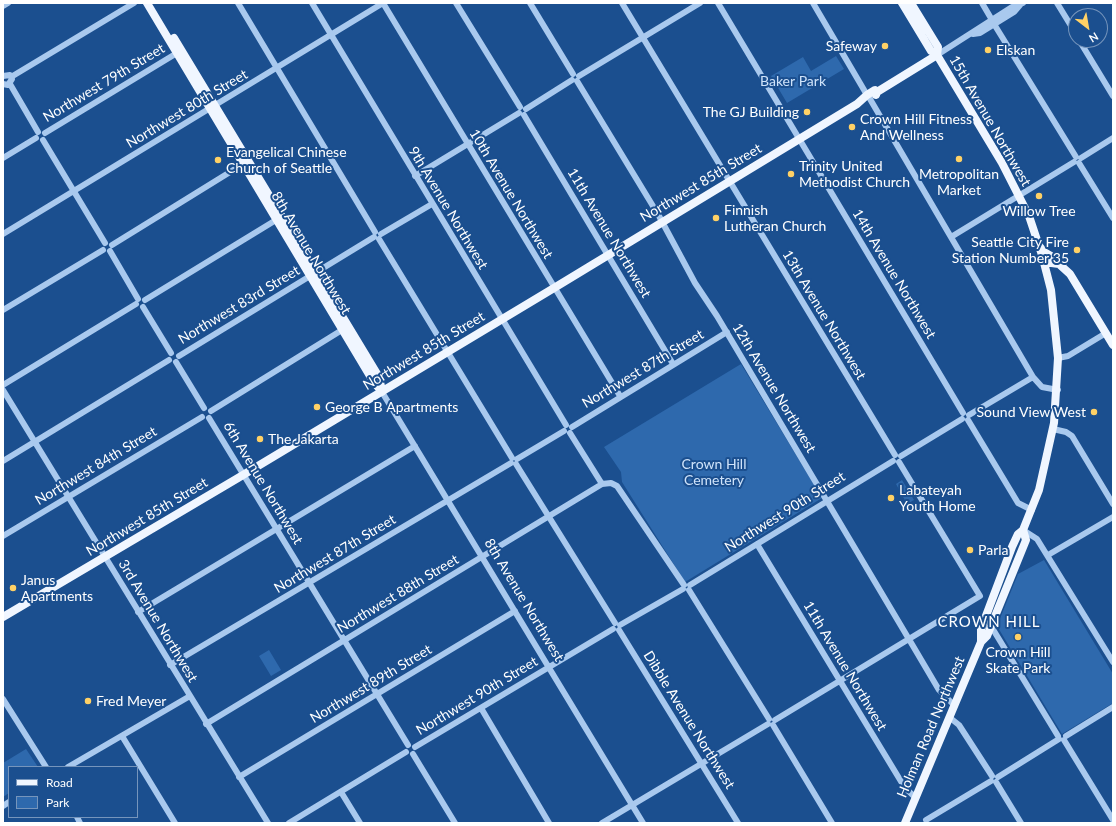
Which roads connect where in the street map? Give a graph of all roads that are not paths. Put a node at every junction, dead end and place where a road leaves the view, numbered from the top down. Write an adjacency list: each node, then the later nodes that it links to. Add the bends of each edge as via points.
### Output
1 (8, 3): 19 (street)
2 (134, 3): 29 (street)
3 (147, 3): 25 (main road, 8th Avenue Northwest)
4 (153, 3): 35 (main road, 8th Avenue Northwest)
5 (238, 3): 27 (street, Dibble Avenue Northwest)
6 (312, 3): 22 (street, 9th Avenue Northwest)
7 (383, 3): 22 (street, Northwest 80th Street); 43 (street, 10th Avenue Northwest)
8 (456, 3): 36 (street, 11th Avenue Northwest)
9 (530, 3): 30 (street, 12th Avenue Northwest)
10 (622, 3): 23 (street, 13th Avenue Northwest)
11 (700, 3): 23 (street)
12 (718, 3): 41 (street, 14th Avenue Northwest)
13 (812, 3): 34 (street)
14 (902, 3): 26 (main road, 15th Avenue Northwest, via 931,51)
15 (911, 3): 26 (main road, 15th Avenue Northwest, via 938,47)
16 (982, 3): 21 (street)
17 (1057, 3): 20 (street)
18 (1022, 4): 21 (street, Northwest 85th Street, via 1012,7)
19 (3, 6)
20 (1068, 21)
21 (993, 22): 26 (street, Northwest 85th Street, via 977,29 973,34); 45 (street)
22 (331, 35): 27 (street, Northwest 80th Street); 47 (street, 9th Avenue Northwest)
23 (643, 37): 30 (street); 48 (street, 13th Avenue Northwest)
24 (1084, 48): 33 (street)
25 (177, 53): 35 (main road, 8th Avenue Northwest); 38 (street, Northwest 79th Street)
26 (937, 55): 34 (main road, Northwest 85th Street, via 877,92 875,90); 50 (main road, 15th Avenue Northwest)
27 (277, 68): 35 (street, Northwest 80th Street); 56 (street, Dibble Avenue Northwest)
28 (3, 75): 29 (street)
29 (12, 77): 32 (street)
30 (575, 78): 36 (street); 54 (street, 12th Avenue Northwest)
31 (3, 84): 32 (street)
32 (10, 84): 37 (street)
33 (1113, 96)
34 (868, 97): 41 (main road, Northwest 85th Street, via 864,103 858,104); 57 (street)
35 (213, 108): 46 (main road, 8th Avenue Northwest); 49 (street, Northwest 80th Street); 62 (main road, 8th Avenue Northwest)
36 (522, 111): 43 (street); 60 (street, 11th Avenue Northwest)
37 (38, 132): 38 (street); 39 (street)
38 (45, 133): 42 (street)
39 (36, 138): 42 (street); 44 (street, Northwest 79th Street)
40 (1113, 138): 45 (street)
41 (799, 139): 48 (main road, Northwest 85th Street); 87 (street, 14th Avenue Northwest)
42 (43, 140): 49 (street)
43 (467, 144): 47 (street); 64 (street, 10th Avenue Northwest)
44 (3, 158)
45 (1077, 160): 50 (street); 52 (street)
46 (242, 164): 53 (main road, 8th Avenue Northwest); 59 (street)
47 (415, 176): 51 (street, 9th Avenue Northwest)
48 (730, 181): 54 (main road, Northwest 85th Street); 93 (street, 13th Avenue Northwest)
49 (74, 191): 55 (street, Northwest 80th Street); 59 (street, via 105,243 102,246)
50 (1019, 196): 57 (street); 58 (main road, 15th Avenue Northwest)
51 (432, 204): 56 (street, Northwest 83rd Street); 67 (street, 9th Avenue Northwest)
52 (1113, 218)
53 (276, 220): 62 (main road, 8th Avenue Northwest); 65 (street)
54 (662, 222): 60 (main road, Northwest 85th Street); 69 (street, 12th Avenue Northwest, via 695,283)
55 (3, 234)
56 (377, 235): 62 (street, Northwest 83rd Street); 72 (street, Dibble Avenue Northwest)
57 (951, 236): 78 (street)
58 (1039, 245): 61 (main road, Holman Road Northwest); 63 (main road, via 1044,252 1062,262)
59 (109, 249): 65 (street); 66 (street)
60 (607, 255): 64 (main road, Northwest 85th Street); 77 (street, 11th Avenue Northwest)
61 (1044, 262): 63 (main road, via 1059,264); 74 (main road, Holman Road Northwest, via 1052,300)
62 (313, 274): 68 (main road, 8th Avenue Northwest); 75 (street, Northwest 83rd Street); 82 (main road, 8th Avenue Northwest, via 379,377)
63 (1070, 274): 70 (main road)
64 (554, 288): 67 (main road, Northwest 85th Street); 83 (street, 10th Avenue Northwest)
65 (140, 301): 73 (street, via 140,307 143,307); 79 (street)
66 (3, 310)
67 (501, 319): 72 (main road, Northwest 85th Street); 89 (street, 9th Avenue Northwest)
68 (342, 330): 82 (main road, 8th Avenue Northwest); 85 (street)
69 (727, 332): 77 (street, Northwest 87th Street); 99 (street, 12th Avenue Northwest)
70 (1106, 333): 71 (main road); 74 (street, via 1068,356)
71 (1113, 345)
72 (447, 352): 82 (main road, Northwest 85th Street); 95 (street, Dibble Avenue Northwest)
73 (171, 353): 75 (street, via 175,353); 76 (street)
74 (1058, 358): 81 (main road, Holman Road Northwest)
75 (178, 359): 76 (street, via 173,362); 84 (street)
76 (169, 360): 91 (street, Northwest 83rd Street)
77 (673, 364): 83 (street, Northwest 87th Street)
78 (1033, 377): 81 (street, via 1042,387); 87 (street, Northwest 90th Street)
79 (3, 385)
80 (3, 390): 91 (street, 3rd Avenue Northwest)
81 (1058, 390): 90 (main road, Holman Road Northwest)
82 (382, 392): 92 (street, 8th Avenue Northwest); 96 (main road, Northwest 85th Street)
83 (620, 396): 89 (street, Northwest 87th Street)
84 (204, 408): 85 (street); 86 (street)
85 (211, 411): 88 (street)
86 (202, 416): 88 (street); 98 (street, Northwest 84th Street)
87 (966, 417): 93 (street, Northwest 90th Street); 102 (street, 14th Avenue Northwest, via 1018,504)
88 (209, 418): 96 (street, 6th Avenue Northwest)
89 (568, 429): 95 (street, Northwest 87th Street); 97 (street, 9th Avenue Northwest)
90 (1053, 429): 101 (street, via 1072,436); 102 (main road, Holman Road Northwest, via 1044,474)
91 (34, 442): 94 (street, Northwest 83rd Street); 98 (street, 3rd Avenue Northwest)
92 (415, 446): 100 (street, 8th Avenue Northwest); 105 (street)
93 (897, 458): 99 (street, Northwest 90th Street); 114 (street, 13th Avenue Northwest)
94 (3, 461)
95 (514, 461): 100 (street, Northwest 87th Street); 103 (street, Dibble Avenue Northwest)
96 (244, 475): 105 (street, 6th Avenue Northwest); 110 (main road, Northwest 85th Street)
97 (602, 484): 103 (street, Northwest 88th Street); 113 (street, via 611,483 617,486)
98 (68, 497): 107 (street, Northwest 84th Street); 110 (street, 3rd Avenue Northwest)
99 (828, 500): 108 (street, Northwest 90th Street); 122 (street, 12th Avenue Northwest)
100 (448, 501): 111 (street, 8th Avenue Northwest); 112 (street, Northwest 87th Street)
101 (1113, 504)
102 (1032, 510): 106 (main road, Holman Road Northwest)
103 (549, 517): 111 (street, Northwest 88th Street); 119 (street, Dibble Avenue Northwest)
104 (1113, 517): 109 (street)
105 (277, 530): 112 (street, 6th Avenue Northwest); 117 (street)
106 (1023, 530): 109 (street, via 1036,536); 115 (main road, Holman Road Northwest, via 1018,534); 120 (main road, Holman Road Northwest, via 1026,540)
107 (3, 536)
108 (757, 544): 113 (street, Northwest 90th Street); 127 (street, 11th Avenue Northwest)
109 (1048, 555): 124 (street)
110 (105, 557): 117 (street, 3rd Avenue Northwest); 118 (main road, Northwest 85th Street)
111 (482, 557): 116 (street, 8th Avenue Northwest); 121 (street, Northwest 88th Street)
112 (310, 583): 121 (street, 6th Avenue Northwest); 125 (street, Northwest 87th Street)
113 (687, 587): 119 (street, Northwest 90th Street); 135 (street)
114 (980, 596): 115 (street); 122 (street)
115 (992, 602): 123 (main road, Holman Road Northwest, via 980,632)
116 (515, 611): 126 (street, 8th Avenue Northwest); 128 (street, Northwest 89th Street)
117 (138, 612): 125 (street, 3rd Avenue Northwest)
118 (3, 617)
119 (617, 627): 126 (street, Northwest 90th Street); 142 (street, Dibble Avenue Northwest)
120 (990, 629): 123 (main road, Holman Road Northwest, via 988,636); 138 (street, via 994,631)
121 (344, 640): 128 (street, 6th Avenue Northwest); 136 (street, Northwest 88th Street)
122 (910, 640): 127 (street); 131 (street, 12th Avenue Northwest, via 940,690)
123 (980, 642): 131 (main road, Holman Road Northwest)
124 (1113, 662)
125 (170, 665): 129 (street, 3rd Avenue Northwest)
126 (549, 668): 133 (street, Northwest 90th Street); 149 (street, 8th Avenue Northwest)
127 (841, 681): 135 (street); 148 (street, 11th Avenue Northwest, via 906,788)
128 (377, 694): 140 (street, 6th Avenue Northwest); 145 (street, Northwest 89th Street)
129 (190, 696): 136 (street, 3rd Avenue Northwest); 137 (street)
130 (3, 699): 143 (street)
131 (954, 705): 134 (main road, Holman Road Northwest)
132 (1113, 707): 138 (street)
133 (481, 708): 139 (street, Northwest 90th Street); 157 (street)
134 (949, 717): 146 (street, via 959,725); 148 (main road, Holman Road Northwest)
135 (771, 722): 142 (street); 161 (street)
136 (206, 724): 145 (street, 3rd Avenue Northwest)
137 (122, 736): 144 (street); 152 (street)
138 (1062, 738): 146 (street); 151 (street)
139 (415, 747): 140 (street, via 412,745); 141 (street, via 416,751)
140 (407, 748): 141 (street, via 409,754); 147 (street, Northwest 90th Street)
141 (413, 754): 156 (street)
142 (702, 764): 149 (street); 160 (street, Dibble Avenue Northwest)
143 (45, 766)
144 (70, 766)
145 (239, 777): 153 (street, 3rd Avenue Northwest)
146 (994, 779): 150 (street); 163 (street)
147 (341, 792): 154 (street, Northwest 90th Street); 155 (street)
148 (916, 798): 162 (main road, Holman Road Northwest)
149 (633, 805): 158 (street); 159 (street, 8th Avenue Northwest)
150 (926, 820)
151 (1113, 820)
152 (175, 823)
153 (268, 823)
154 (289, 823)
155 (360, 823)
156 (456, 823)
157 (549, 823)
158 (602, 823)
159 (643, 823)
160 (738, 823)
161 (832, 823)
162 (905, 823)
163 (1021, 823)

